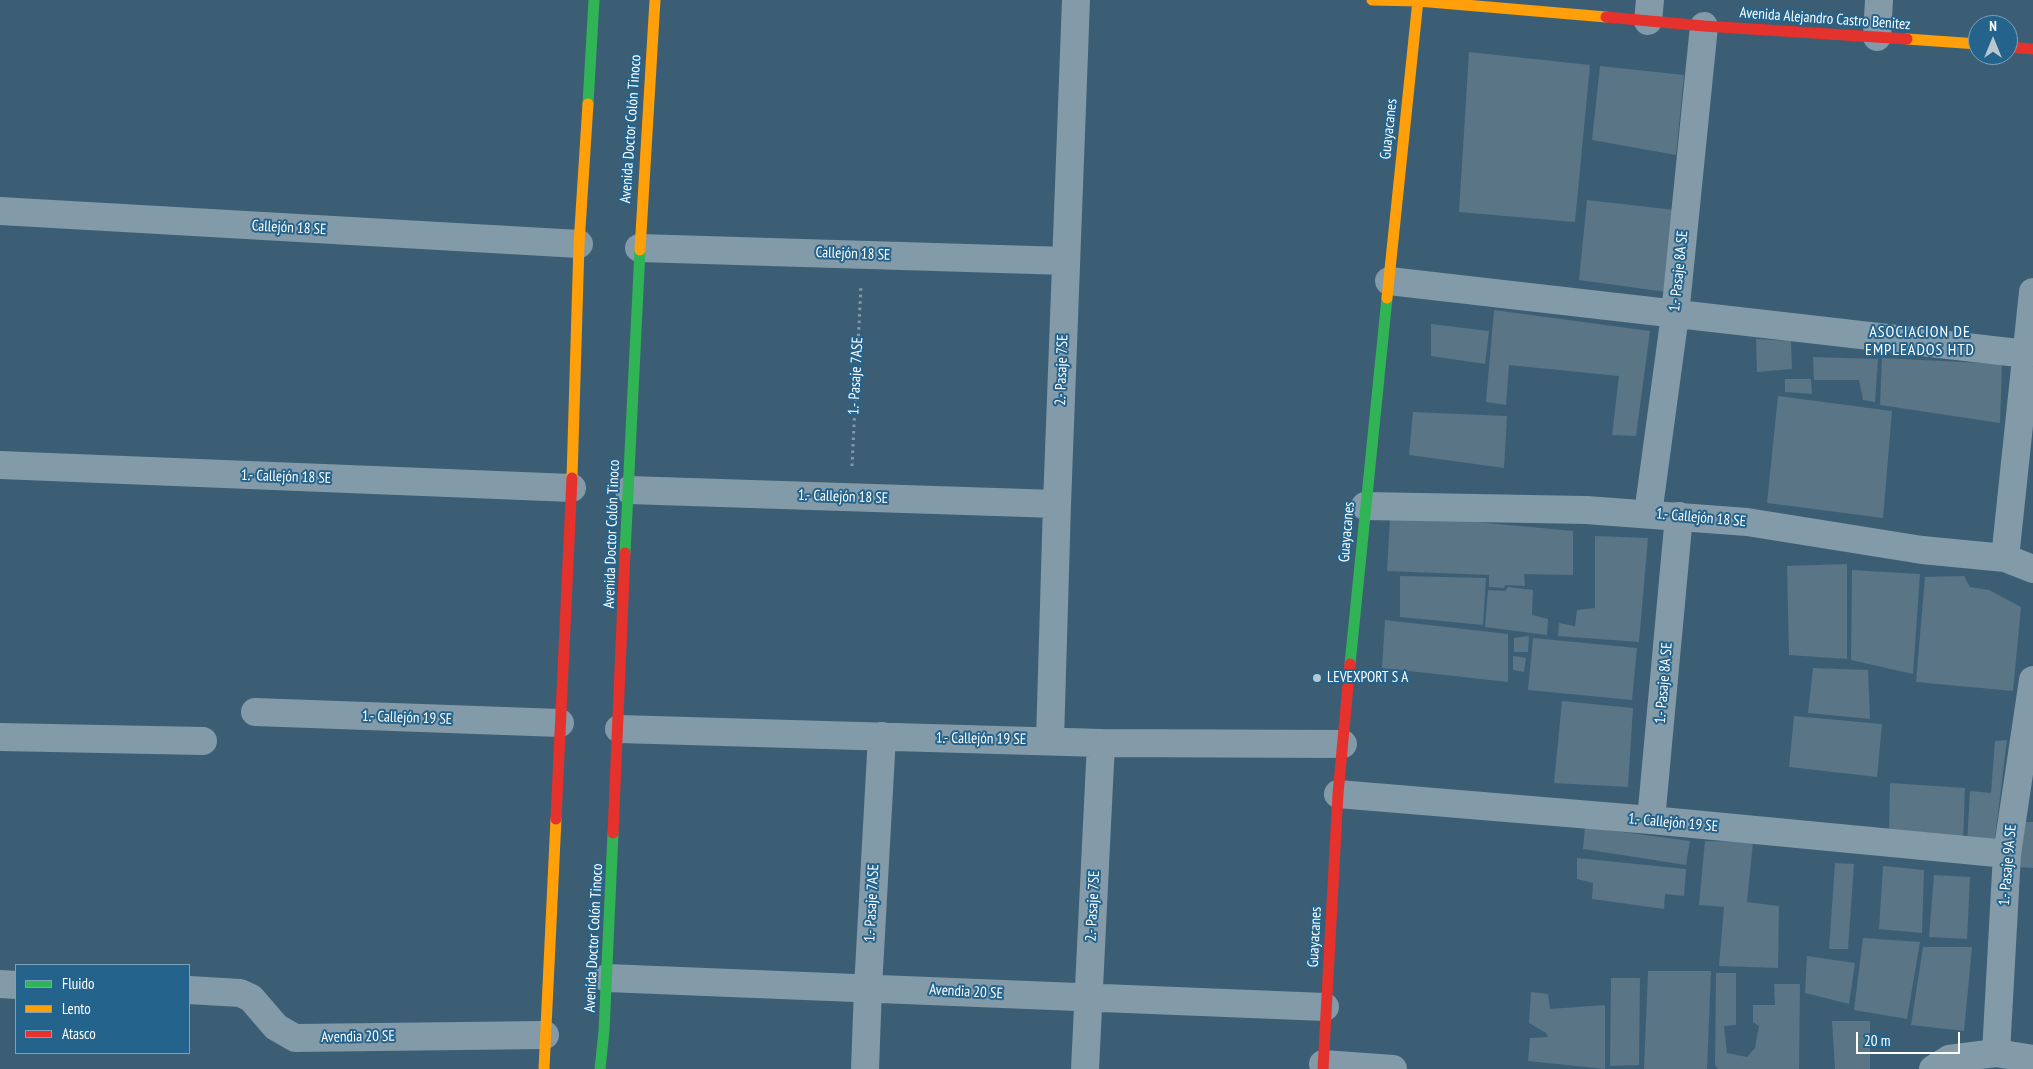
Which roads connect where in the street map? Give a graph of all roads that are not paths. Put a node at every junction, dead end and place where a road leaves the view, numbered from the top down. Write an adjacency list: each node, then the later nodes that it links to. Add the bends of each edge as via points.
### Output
1 (594, 0): 14 (main road)
2 (655, 0): 15 (main road, Avenida Doctor Colón Tinoco)
3 (1076, 0): 16 (street, 2.- Pasaje 7SE)
4 (1372, 0): 6 (main road, Avenida Alejandro Castro Benitez)
5 (1879, 0): 9 (street)
6 (1418, 1): 7 (main road, Avenida Alejandro Castro Benitez); 17 (main road, Guayacanes)
7 (1649, 11): 8 (main road, Avenida Alejandro Castro Benitez)
8 (1704, 26): 9 (main road, Avenida Alejandro Castro Benitez); 19 (street, 1.- Pasaje 8A SE)
9 (1877, 37): 10 (main road, Avenida Alejandro Castro Benitez)
10 (1968, 43)
11 (2018, 48): 12 (main road)
12 (2033, 49)
13 (0, 212): 14 (street, Callejón 18 SE)
14 (578, 244): 23 (main road)
15 (639, 248): 16 (street, Callejón 18 SE); 24 (main road, Avenida Doctor Colón Tinoco)
16 (1066, 261): 25 (street, 2.- Pasaje 7SE)
17 (1389, 281): 19 (street); 26 (main road, Guayacanes)
18 (2033, 292): 20 (street)
19 (1675, 315): 20 (street); 27 (street, 1.- Pasaje 8A SE)
20 (2027, 354): 21 (street)
21 (2028, 398): 29 (street)
22 (0, 465): 23 (street, 1.- Callejón 18 SE)
23 (572, 488): 33 (main road)
24 (628, 490): 25 (street, 1.- Callejón 18 SE); 34 (main road, Avenida Doctor Colón Tinoco)
25 (1057, 504): 37 (street, 2.- Pasaje 7SE)
26 (1364, 506): 27 (street, 1.- Callejón 18 SE); 40 (main road, Guayacanes)
27 (1648, 514): 28 (street, 1.- Callejón 18 SE)
28 (1679, 516): 29 (street, 1.- Callejón 18 SE, via 1747,522 1922,550); 42 (street, 1.- Pasaje 8A SE)
29 (2005, 558): 30 (street, 1.- Callejón 18 SE)
30 (2033, 569)
31 (2033, 680): 43 (street, 1.- Pasaje 9A SE)
32 (254, 712): 33 (street, 1.- Callejón 19 SE)
33 (560, 723): 51 (main road)
34 (619, 729): 35 (street, 1.- Callejón 19 SE); 44 (main road, Avenida Doctor Colón Tinoco)
35 (882, 736): 37 (street, 1.- Callejón 19 SE); 47 (street, 1.- Pasaje 7ASE)
36 (0, 737): 38 (street)
37 (1050, 740): 39 (street, 1.- Callejón 19 SE)
38 (203, 741)
39 (1101, 743): 40 (street, 1.- Callejón 19 SE); 49 (street, 2.- Pasaje 7SE)
40 (1343, 744): 41 (main road, Guayacanes)
41 (1338, 794): 42 (street, 1.- Callejón 19 SE); 50 (main road, Guayacanes)
42 (1651, 820): 43 (street, 1.- Callejón 19 SE)
43 (2008, 854): 52 (street, 1.- Pasaje 9A SE)
44 (607, 978): 47 (street, Avendia 20 SE); 57 (main road, Avenida Doctor Colón Tinoco)
45 (0, 984): 46 (street)
46 (15, 984)
47 (868, 988): 49 (street, Avendia 20 SE); 58 (street, 1.- Pasaje 7ASE)
48 (190, 990): 51 (street, Avendia 20 SE, via 240,992 251,998 276,1027 295,1038)
49 (1088, 998): 50 (street, Avendia 20 SE); 59 (street, 2.- Pasaje 7SE)
50 (1326, 1007): 55 (main road, Guayacanes)
51 (545, 1035): 56 (main road)
52 (1996, 1053): 53 (street); 54 (street)
53 (2033, 1059)
54 (1941, 1064)
55 (1323, 1066): 60 (street)
56 (544, 1069)
57 (600, 1069)
58 (865, 1069)
59 (1084, 1069)
60 (1393, 1069)

